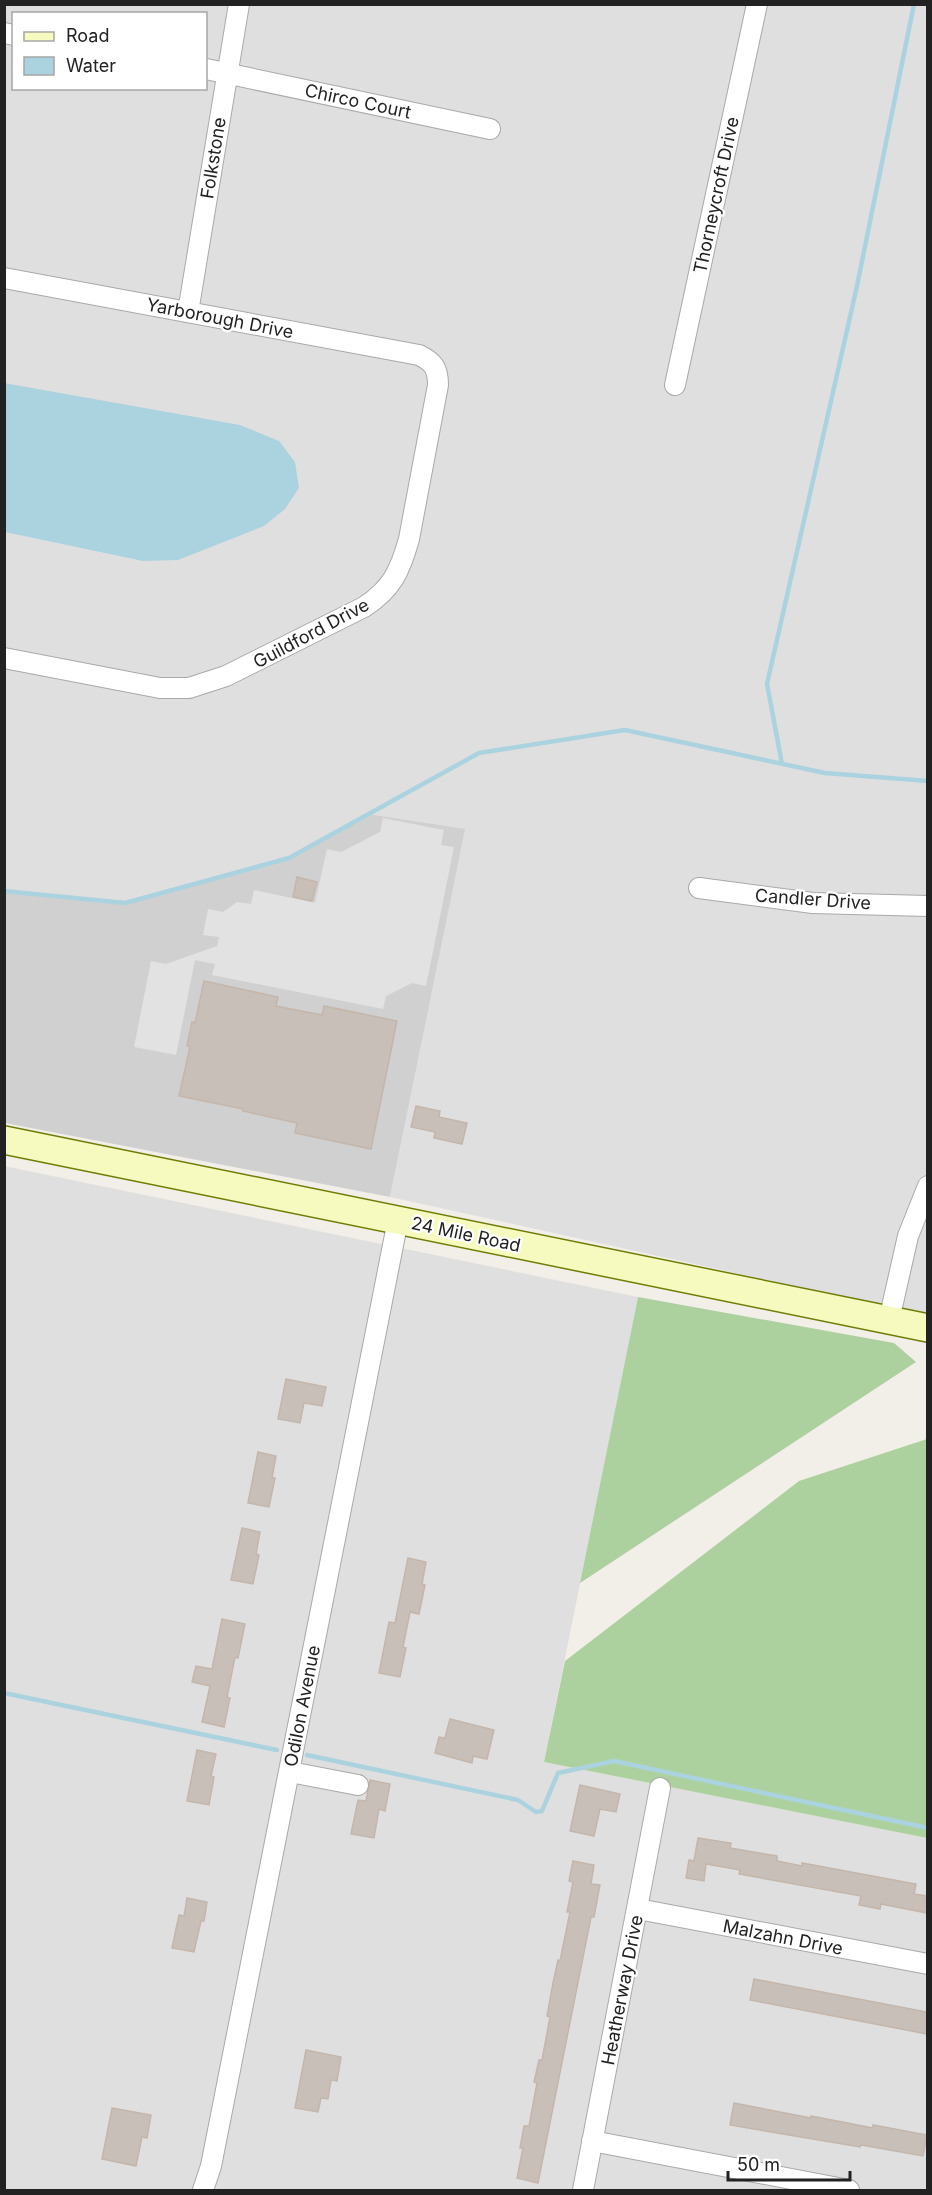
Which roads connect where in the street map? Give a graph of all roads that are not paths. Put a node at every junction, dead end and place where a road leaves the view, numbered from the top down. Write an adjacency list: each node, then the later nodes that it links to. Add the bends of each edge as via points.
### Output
1 (239, 4): 4 (street, Folkstone)
2 (757, 4): 9 (street, Thorneycroft Drive)
3 (207, 69): 4 (street, Chirco Court)
4 (226, 73): 5 (street, Chirco Court); 7 (street, Folkstone)
5 (490, 129)
6 (4, 278): 7 (street, Yarborough Drive)
7 (188, 312): 8 (street, Yarborough Drive, via 419,355)
8 (433, 364): 10 (street, Guildford Drive, via 438,385 409,539 398,573 364,607 226,676 189,688 160,688)
9 (675, 386)
10 (4, 658)
11 (699, 888): 12 (street, Candler Drive, via 813,903)
12 (927, 906)
13 (4, 1140): 15 (street, 24 Mile Road)
14 (927, 1186): 16 (street, via 908,1236)
15 (398, 1220): 16 (street, 24 Mile Road); 18 (street, Odilon Avenue)
16 (889, 1320): 17 (street, 24 Mile Road)
17 (927, 1328)
18 (290, 1772): 19 (street); 24 (street, Odilon Avenue)
19 (358, 1785)
20 (660, 1788): 21 (street, Heatherway Drive)
21 (638, 1909): 22 (street, Malzahn Drive); 23 (street, Heatherway Drive)
22 (927, 1964)
23 (592, 2141): 25 (street, Heatherway Drive); 26 (street)
24 (203, 2190)
25 (584, 2190)
26 (849, 2190)

